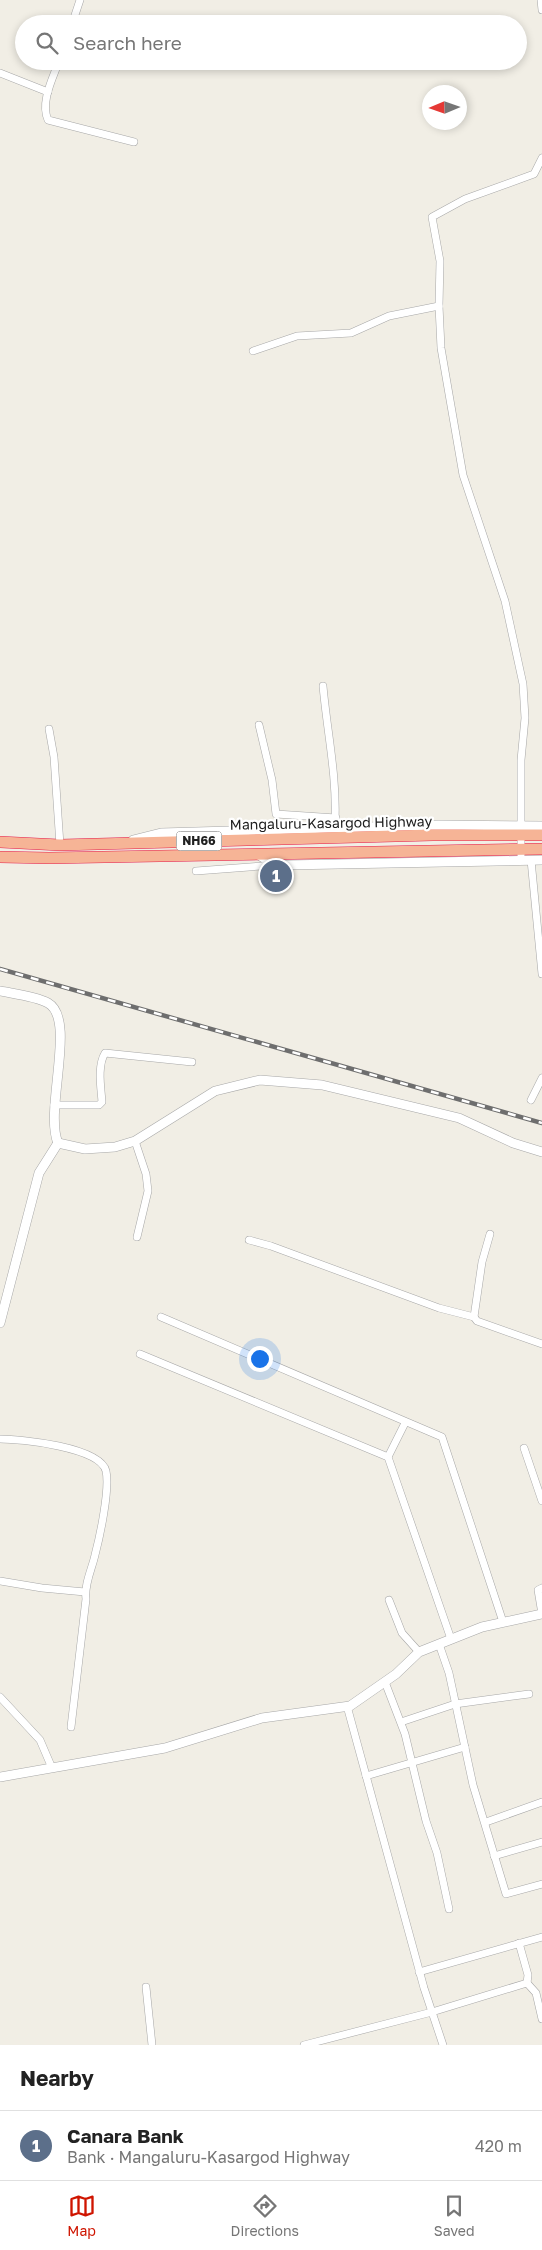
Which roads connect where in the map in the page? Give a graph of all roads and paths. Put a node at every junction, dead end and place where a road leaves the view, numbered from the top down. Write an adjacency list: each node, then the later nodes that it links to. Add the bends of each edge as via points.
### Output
1 (80, 0): 4 (street)
2 (541, 0): 3 (street)
3 (542, 10)
4 (75, 15)
5 (56, 70): 7 (street)
6 (0, 73): 7 (street)
7 (48, 92): 8 (street, via 48,120)
8 (134, 142)
9 (542, 158): 10 (street)
10 (534, 174): 11 (street); 12 (street, via 465,199 432,217 440,261)
11 (542, 178)
12 (439, 306): 13 (street, via 389,316 351,333 297,336); 20 (street, via 441,348 463,475 505,601 523,684 525,718)
13 (253, 351)
14 (323, 686): 17 (street)
15 (259, 725): 17 (street, via 276,814)
16 (49, 729): 24 (street)
17 (336, 818): 19 (street)
18 (542, 826): 20 (street)
19 (335, 829): 20 (street, via 438,825); 23 (street, via 161,833)
20 (520, 830): 21 (highway, Mangaluru-Kasargod Highway / NH66); 23 (highway, Mangaluru-Kasargod Highway / NH66); 27 (street)
21 (542, 835)
22 (0, 842): 24 (highway, Mangaluru-Kasargod Highway / NH66)
23 (118, 843): 24 (highway, Mangaluru-Kasargod Highway / NH66)
24 (60, 845)
25 (542, 849): 27 (highway, NH66)
26 (257, 854): 27 (highway, NH66); 28 (highway, NH66); 31 (street)
27 (520, 855): 29 (street); 31 (street)
28 (0, 857)
29 (531, 860): 30 (street); 33 (street)
30 (542, 860)
31 (276, 865): 32 (street)
32 (196, 871)
33 (542, 974)
34 (0, 991): 38 (street, via 41,1000 57,1010 62,1040)
35 (192, 1062): 38 (street, via 105,1053 102,1058 102,1102 99,1105)
36 (542, 1078): 37 (street)
37 (531, 1100)
38 (54, 1105): 40 (street, via 53,1128)
39 (135, 1141): 40 (street, via 115,1147 85,1149); 41 (street, via 216,1091 260,1080 322,1085 459,1118 513,1143); 43 (street, via 148,1191)
40 (58, 1143): 47 (street, via 39,1173)
41 (542, 1152)
42 (490, 1234): 46 (street, via 482,1262)
43 (136, 1237)
44 (249, 1240): 46 (street, via 439,1308)
45 (161, 1317): 50 (street)
46 (474, 1317): 48 (street, via 477,1321)
47 (0, 1324)
48 (542, 1344)
49 (140, 1354): 53 (street)
50 (405, 1423): 53 (street); 60 (street, via 442,1438)
51 (0, 1439): 57 (street, via 22,1439 89,1454 106,1471 102,1520)
52 (524, 1448): 54 (street)
53 (388, 1457): 61 (street)
54 (542, 1501)
55 (0, 1581): 57 (street)
56 (542, 1588): 59 (street, via 537,1594)
57 (85, 1592): 70 (street)
58 (389, 1600): 63 (street, via 402,1633)
59 (542, 1614): 60 (street)
60 (503, 1622): 61 (street)
61 (451, 1639): 62 (street)
62 (439, 1644): 63 (street); 67 (street)
63 (419, 1652): 64 (street)
64 (385, 1682): 68 (street); 69 (street)
65 (529, 1694): 67 (street)
66 (0, 1697): 73 (street, via 40,1740)
67 (455, 1704): 69 (street); 71 (street)
68 (347, 1706): 73 (street, via 262,1718 165,1748); 74 (street)
69 (401, 1722): 72 (street)
70 (72, 1727)
71 (465, 1747): 72 (street); 77 (street, via 473,1785)
72 (412, 1764): 74 (street); 81 (street)
73 (52, 1768): 75 (street)
74 (366, 1776): 84 (street)
75 (0, 1777)
76 (542, 1802): 77 (street)
77 (486, 1822): 79 (street)
78 (542, 1842): 79 (street)
79 (494, 1856): 80 (street, via 506,1894)
80 (542, 1884)
81 (450, 1909)
82 (542, 1937): 83 (street)
83 (519, 1944): 84 (street); 85 (street)
84 (419, 1972): 88 (street)
85 (527, 1983): 87 (street); 88 (street)
86 (146, 1987): 90 (street)
87 (539, 1993): 89 (street)
88 (432, 2012): 91 (street); 92 (street)
89 (542, 2018)
90 (152, 2045)
91 (304, 2045)
92 (443, 2045)

